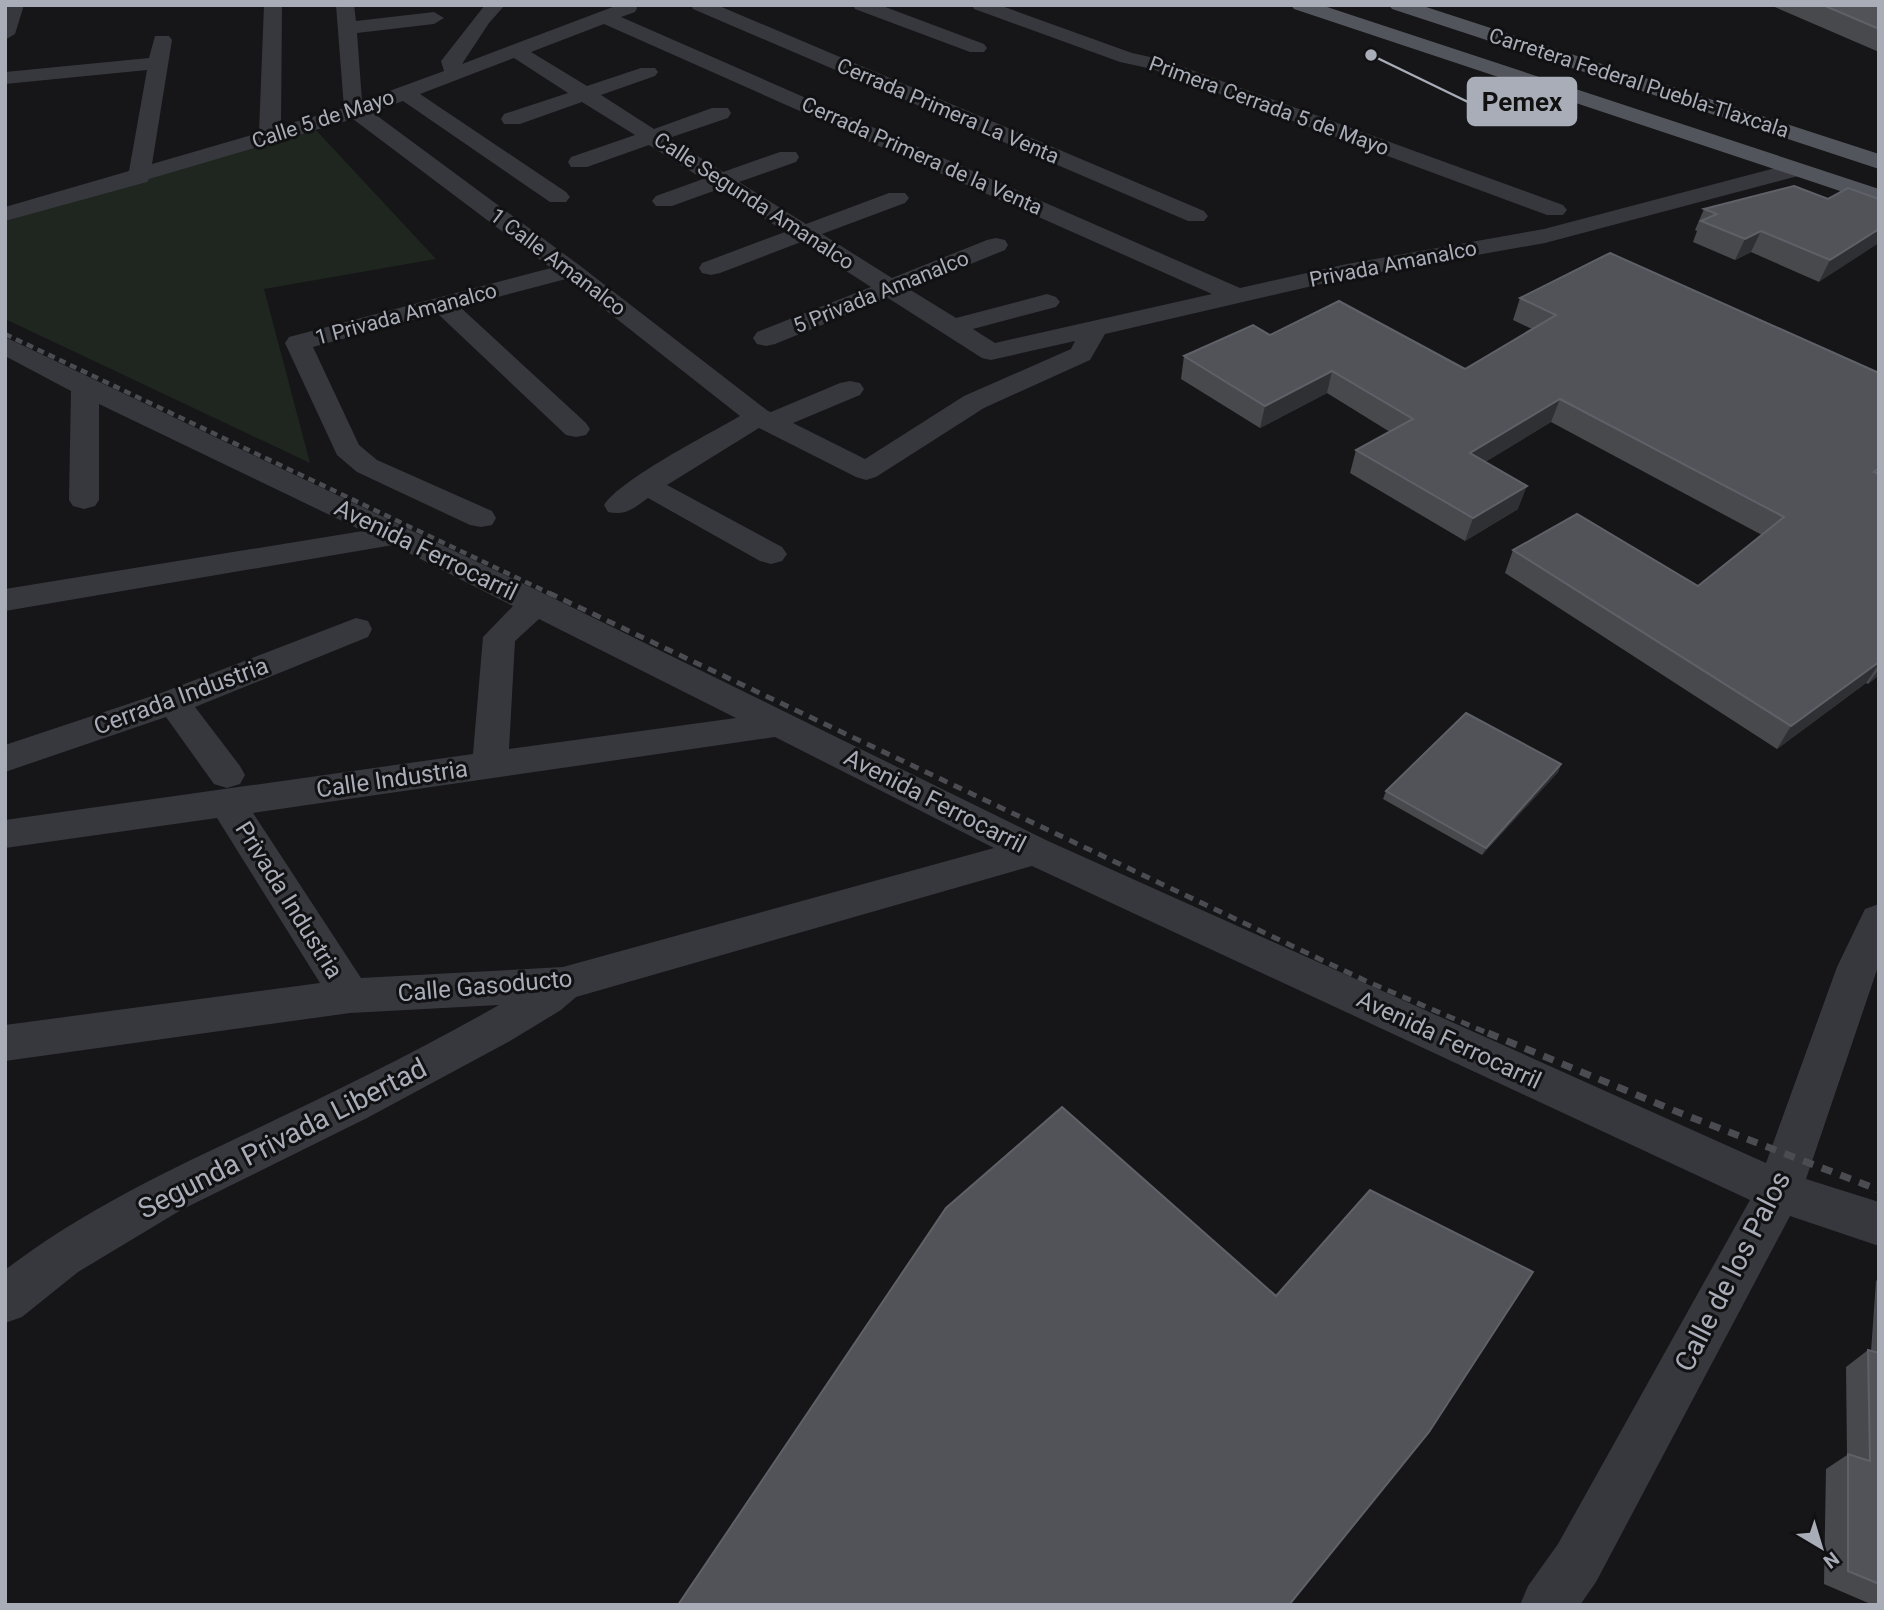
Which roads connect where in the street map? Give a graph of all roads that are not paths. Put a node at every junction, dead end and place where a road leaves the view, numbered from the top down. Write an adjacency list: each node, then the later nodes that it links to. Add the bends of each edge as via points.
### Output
1 (15, 5): 15 (street)
2 (273, 5): 29 (street)
3 (345, 5): 14 (street)
4 (496, 5): 20 (street, via 451,61)
5 (635, 5): 12 (street, Calle 5 de Mayo)
6 (700, 5): 43 (street, Cerrada Primera La Venta)
7 (862, 5): 17 (street)
8 (981, 5): 41 (street, Primera Cerrada 5 de Mayo, via 1127,58 1157,64)
9 (1301, 5): 33 (main road, Carretera Federal Puebla-Tlaxcala)
10 (1345, 5): 36 (main road, Carretera Federal Puebla-Tlaxcala)
11 (1399, 5): 32 (main road, Carretera Federal Puebla-Tlaxcala)
12 (605, 17): 18 (street, Calle 5 de Mayo); 49 (street, Cerrada Primera de la Venta)
13 (434, 18): 14 (street)
14 (346, 28): 25 (street)
15 (5, 34)
16 (162, 40): 19 (street)
17 (977, 48)
18 (515, 50): 20 (street, Calle 5 de Mayo); 24 (street, Calle Segunda Amanalco)
19 (157, 64): 22 (street); 34 (street)
20 (458, 72): 23 (street, Calle 5 de Mayo)
21 (648, 72): 24 (street)
22 (5, 78)
23 (404, 92): 25 (street, Calle 5 de Mayo); 37 (street)
24 (585, 94): 27 (street); 28 (street, Calle Segunda Amanalco)
25 (356, 111): 29 (street, Calle 5 de Mayo); 47 (street, 1 Calle Amanalco)
26 (720, 113): 28 (street)
27 (512, 119)
28 (653, 136): 31 (street); 35 (street, Calle Segunda Amanalco)
29 (270, 138): 34 (street, Calle 5 de Mayo)
30 (788, 156): 35 (street)
31 (579, 162)
32 (1879, 162)
33 (1794, 170): 38 (main road, Carretera Federal Puebla-Tlaxcala); 49 (street, Privada Amanalco, via 1545,236 1347,271)
34 (139, 177): 42 (street, Calle 5 de Mayo)
35 (723, 180): 40 (street); 44 (street, Calle Segunda Amanalco)
36 (1879, 180)
37 (558, 197)
38 (1879, 197)
39 (897, 198): 44 (street)
40 (664, 201)
41 (1555, 210)
42 (5, 214)
43 (1196, 216)
44 (801, 232): 46 (street); 48 (street, Calle Segunda Amanalco)
45 (996, 245): 48 (street, 5 Privada Amanalco)
46 (711, 268)
47 (570, 270): 51 (street, 1 Privada Amanalco); 59 (street, 1 Calle Amanalco)
48 (891, 288): 52 (street, Calle Segunda Amanalco); 54 (street, 5 Privada Amanalco)
49 (1239, 297): 53 (street, Privada Amanalco)
50 (1047, 302): 52 (street)
51 (443, 305): 60 (street); 64 (street, 1 Privada Amanalco, via 298,344 347,449 367,466)
52 (952, 327): 55 (street, Calle Segunda Amanalco)
53 (1094, 330): 55 (street, Privada Amanalco); 59 (street, 1 Calle Amanalco, via 1081,354 974,402 866,471)
54 (766, 338)
55 (991, 352)
56 (15, 356): 57 (street, Avenida Ferrocarril)
57 (85, 387): 62 (street); 65 (street, Avenida Ferrocarril)
58 (850, 389): 59 (street)
59 (764, 421): 61 (street)
60 (576, 429)
61 (646, 485): 63 (street); 66 (street)
62 (84, 500)
63 (619, 505)
64 (481, 518)
65 (397, 535): 67 (street); 68 (street, Avenida Ferrocarril)
66 (771, 554)
67 (5, 600)
68 (536, 603): 71 (street, Avenida Ferrocarril); 73 (street, via 499,637)
69 (356, 629): 70 (street, Cerrada Industria)
70 (173, 702): 72 (street, Cerrada Industria); 74 (street, Privada Industria)
71 (779, 723): 73 (street, Calle Industria); 76 (street, Avenida Ferrocarril)
72 (5, 759)
73 (490, 765): 74 (street, Calle Industria)
74 (227, 789): 75 (street, Calle Industria); 79 (street, Privada Industria)
75 (5, 834)
76 (1035, 851): 78 (street, Calle Gasoducto); 81 (street, Avenida Ferrocarril)
77 (1879, 920): 81 (street, Calle de los Palos, via 1857,967)
78 (563, 984): 79 (street, Calle Gasoducto); 83 (street, Segunda Privada Libertad, via 495,1028 400,1079 165,1195 61,1256)
79 (350, 996): 80 (street, Calle Gasoducto)
80 (5, 1043)
81 (1779, 1191): 82 (street, Avenida Ferrocarril); 84 (street, Calle de los Palos, via 1577,1563)
82 (1879, 1224)
83 (5, 1300)
84 (1547, 1605)

